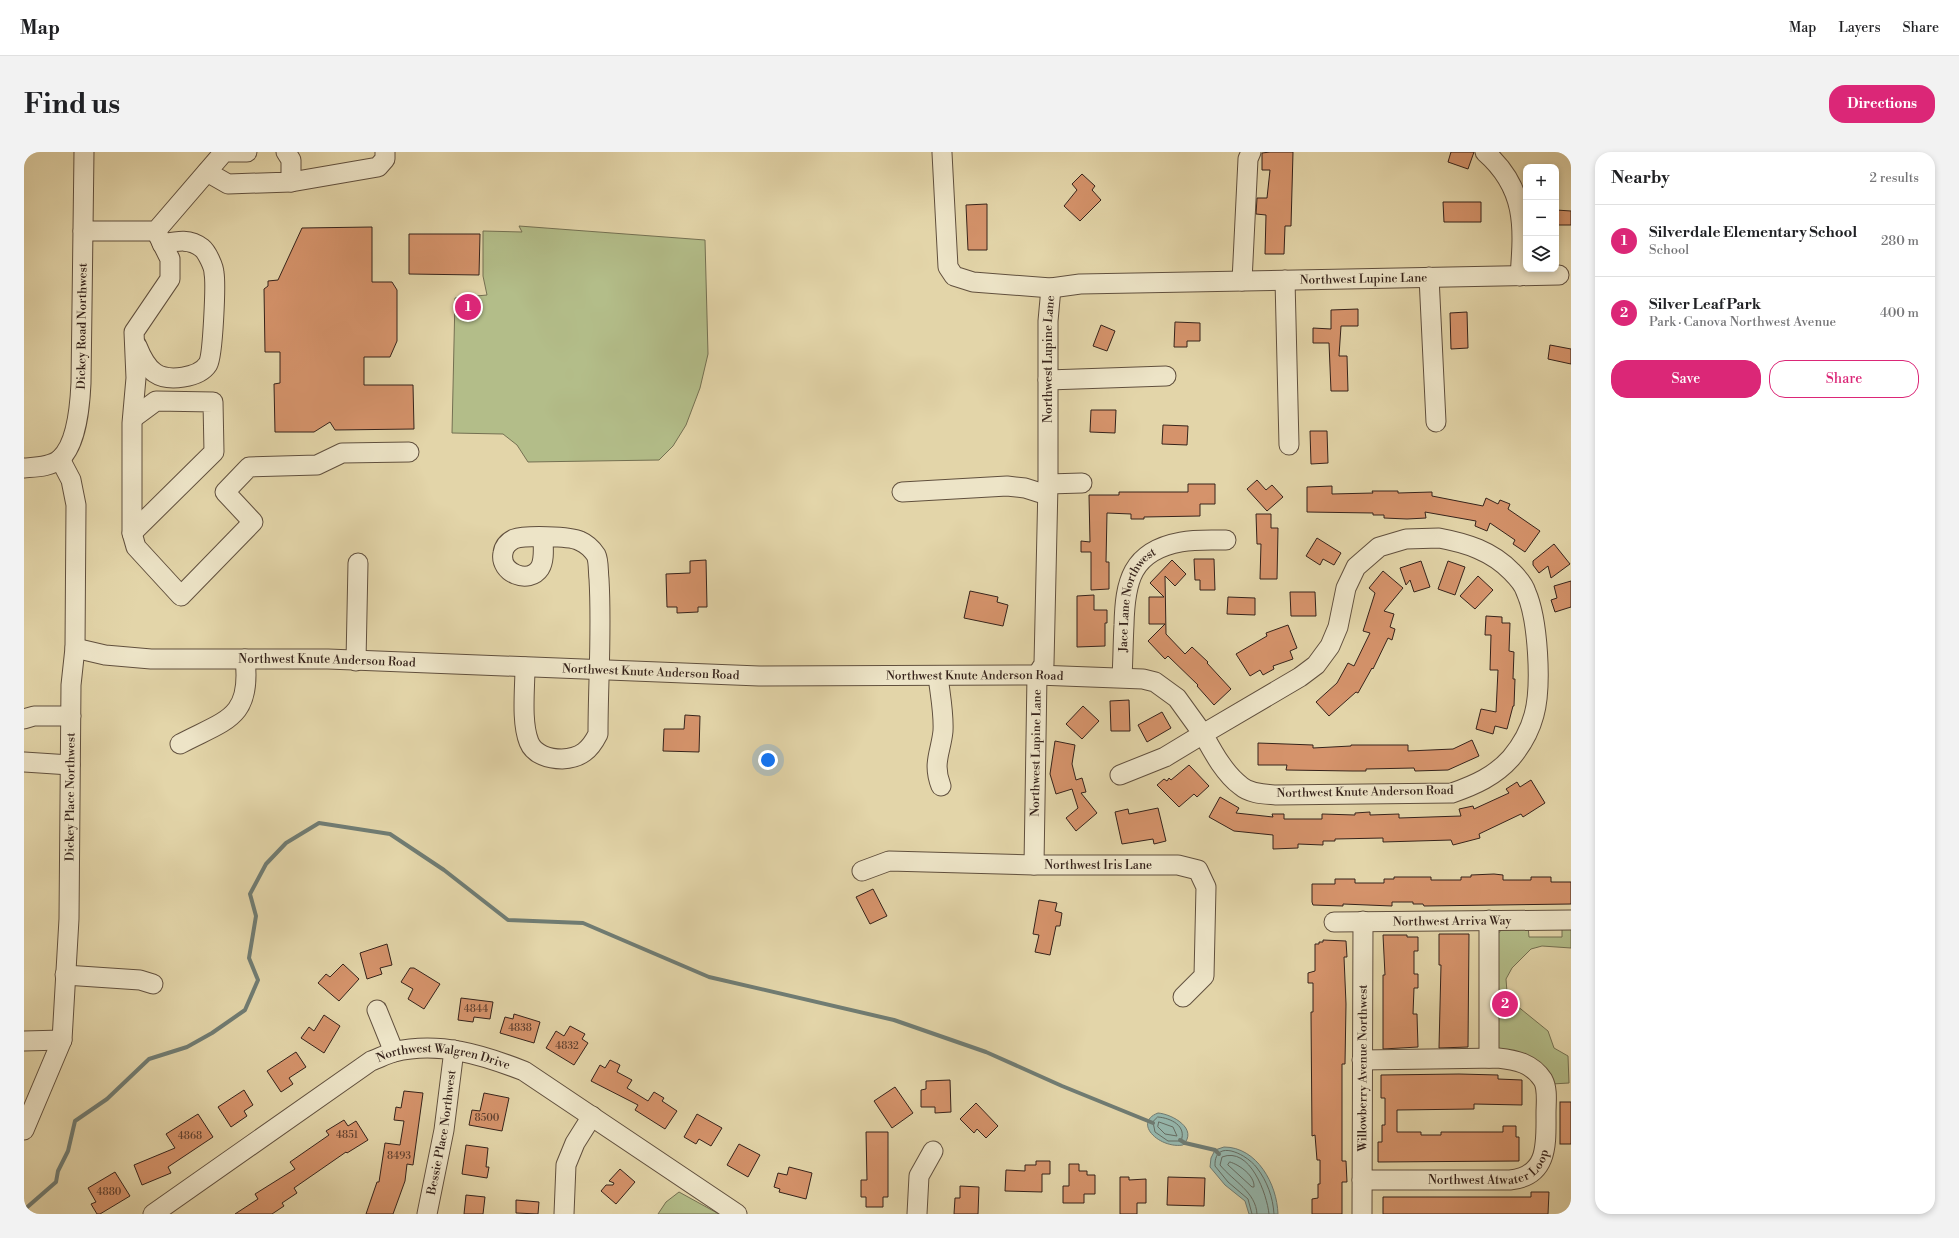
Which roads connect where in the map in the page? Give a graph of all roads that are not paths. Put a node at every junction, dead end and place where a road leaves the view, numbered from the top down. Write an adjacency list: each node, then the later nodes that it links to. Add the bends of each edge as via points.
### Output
1 (84, 152): 11 (street, Dickey Road Northwest)
2 (240, 152): 3 (street); 9 (street, via 224,152)
3 (247, 152)
4 (286, 152): 10 (street, via 291,160)
5 (385, 152): 10 (street, via 385,159 378,167)
6 (1251, 152): 17 (street, via 1248,160)
7 (1486, 152): 14 (street, via 1512,183 1519,204 1523,234)
8 (942, 153): 18 (street, via 947,261 954,276 972,282)
9 (214, 161): 10 (street, via 228,184); 12 (street)
10 (291, 182)
11 (83, 231): 12 (street); 28 (street, Dickey Road Northwest, via 80,405 70,444)
12 (159, 238): 19 (street, via 170,259 170,279 134,332); 19 (street, via 183,240 203,249 214,272 213,340 208,364 196,374 180,379 156,374 143,360)
13 (1560, 275): 14 (street, Northwest Lupine Lane)
14 (1520, 276): 15 (street, Northwest Lupine Lane)
15 (1429, 278): 16 (street, Northwest Lupine Lane); 25 (street)
16 (1285, 280): 17 (street, Northwest Lupine Lane); 26 (street)
17 (1242, 281): 18 (street, Northwest Lupine Lane, via 1080,284)
18 (1051, 288): 22 (street, Northwest Lupine Lane)
19 (135, 339): 21 (street)
20 (1166, 376): 22 (street)
21 (136, 378): 23 (street); 24 (street)
22 (1048, 380): 31 (street, Northwest Lupine Lane)
23 (156, 401): 24 (street); 33 (street, via 214,402 214,452)
24 (133, 418): 33 (street)
25 (1436, 422)
26 (1289, 445)
27 (409, 452): 33 (street, via 342,453 316,465 249,466 226,492 253,522 181,596 136,547)
28 (60, 459): 29 (street, via 38,467); 37 (street, Dickey Place Northwest, via 71,480 76,505)
29 (24, 468)
30 (1082, 483): 31 (street)
31 (1048, 489): 32 (street, via 1007,486); 42 (street, Northwest Lupine Lane, via 1044,664)
32 (902, 492)
33 (132, 533)
34 (543, 538): 41 (street, via 579,540 589,546 597,556 600,592)
35 (1226, 540): 44 (street, Jace Lane Northwest, via 1179,542 1153,552 1138,564 1132,573 1126,596)
36 (358, 563): 39 (street)
37 (75, 648): 38 (street, Northwest Knute Anderson Road, via 105,655 151,660); 45 (street, Dickey Place Northwest)
38 (245, 659): 39 (street, Northwest Knute Anderson Road); 48 (street, via 245,694 233,715 212,729)
39 (356, 661): 40 (street, Northwest Knute Anderson Road)
40 (525, 667): 41 (street, Northwest Knute Anderson Road); 41 (street, via 526,728 529,743 545,757 559,759 574,758 586,752 598,734)
41 (599, 670): 43 (street, Northwest Knute Anderson Road, via 759,676)
42 (1037, 675): 43 (street, Northwest Knute Anderson Road); 44 (street, Northwest Knute Anderson Road); 53 (street, Northwest Lupine Lane)
43 (938, 676): 52 (street, via 943,732 937,757)
44 (1122, 678): 47 (street, Northwest Knute Anderson Road, via 1155,682 1167,689 1187,709)
45 (71, 716): 46 (street, via 34,716); 50 (street, Dickey Place Northwest)
46 (24, 720)
47 (1203, 734): 47 (street, Northwest Knute Anderson Road, via 1217,759 1241,786 1258,793 1452,793 1471,786 1501,769 1523,741 1534,714 1538,671 1536,639 1533,614 1526,590 1511,571 1468,543 1439,538 1406,539 1379,547 1356,567 1346,588 1338,626 1330,646 1316,665); 51 (street, via 1164,757)
48 (180, 744)
49 (24, 762): 50 (street)
50 (70, 765): 59 (street, Dickey Place Northwest, via 69,919)
51 (1120, 775)
52 (941, 786)
53 (1034, 865): 54 (street, Northwest Iris Lane, via 889,860); 61 (street, Northwest Iris Lane, via 1178,865 1198,870 1206,887 1204,976)
54 (862, 871)
55 (1489, 920): 56 (street, Northwest Arriva Way); 57 (street, Northwest Arriva Way); 67 (street)
56 (1570, 920)
57 (1363, 921): 58 (street, Northwest Arriva Way); 68 (street, Willowberry Avenue Northwest)
58 (1334, 922)
59 (65, 975): 60 (street, via 140,980); 63 (street, Dickey Place Northwest)
60 (153, 984)
61 (1183, 997)
62 (377, 1010): 66 (street)
63 (62, 1040): 64 (street); 70 (street, Dickey Place Northwest)
64 (24, 1041)
65 (454, 1050): 66 (street, Northwest Walgren Drive, via 421,1048); 69 (street, Northwest Walgren Drive, via 489,1057 524,1071); 74 (street, Bessie Place Northwest, via 444,1130)
66 (394, 1052): 73 (street, Northwest Walgren Drive, via 371,1061)
67 (1489, 1058): 68 (street, Northwest Atwater Loop); 72 (street, Northwest Atwater Loop, via 1525,1063 1543,1081 1546,1095 1546,1147 1542,1160 1531,1174 1518,1180)
68 (1362, 1060): 72 (street, Willowberry Avenue Northwest)
69 (592, 1116): 75 (street, via 575,1143 566,1165); 76 (street, Northwest Walgren Drive)
70 (24, 1130)
71 (933, 1151): 77 (street, via 919,1176)
72 (1362, 1180): 78 (street, Willowberry Avenue Northwest)
73 (153, 1214)
74 (427, 1214)
75 (564, 1214)
76 (737, 1214)
77 (917, 1214)
78 (1362, 1214)

